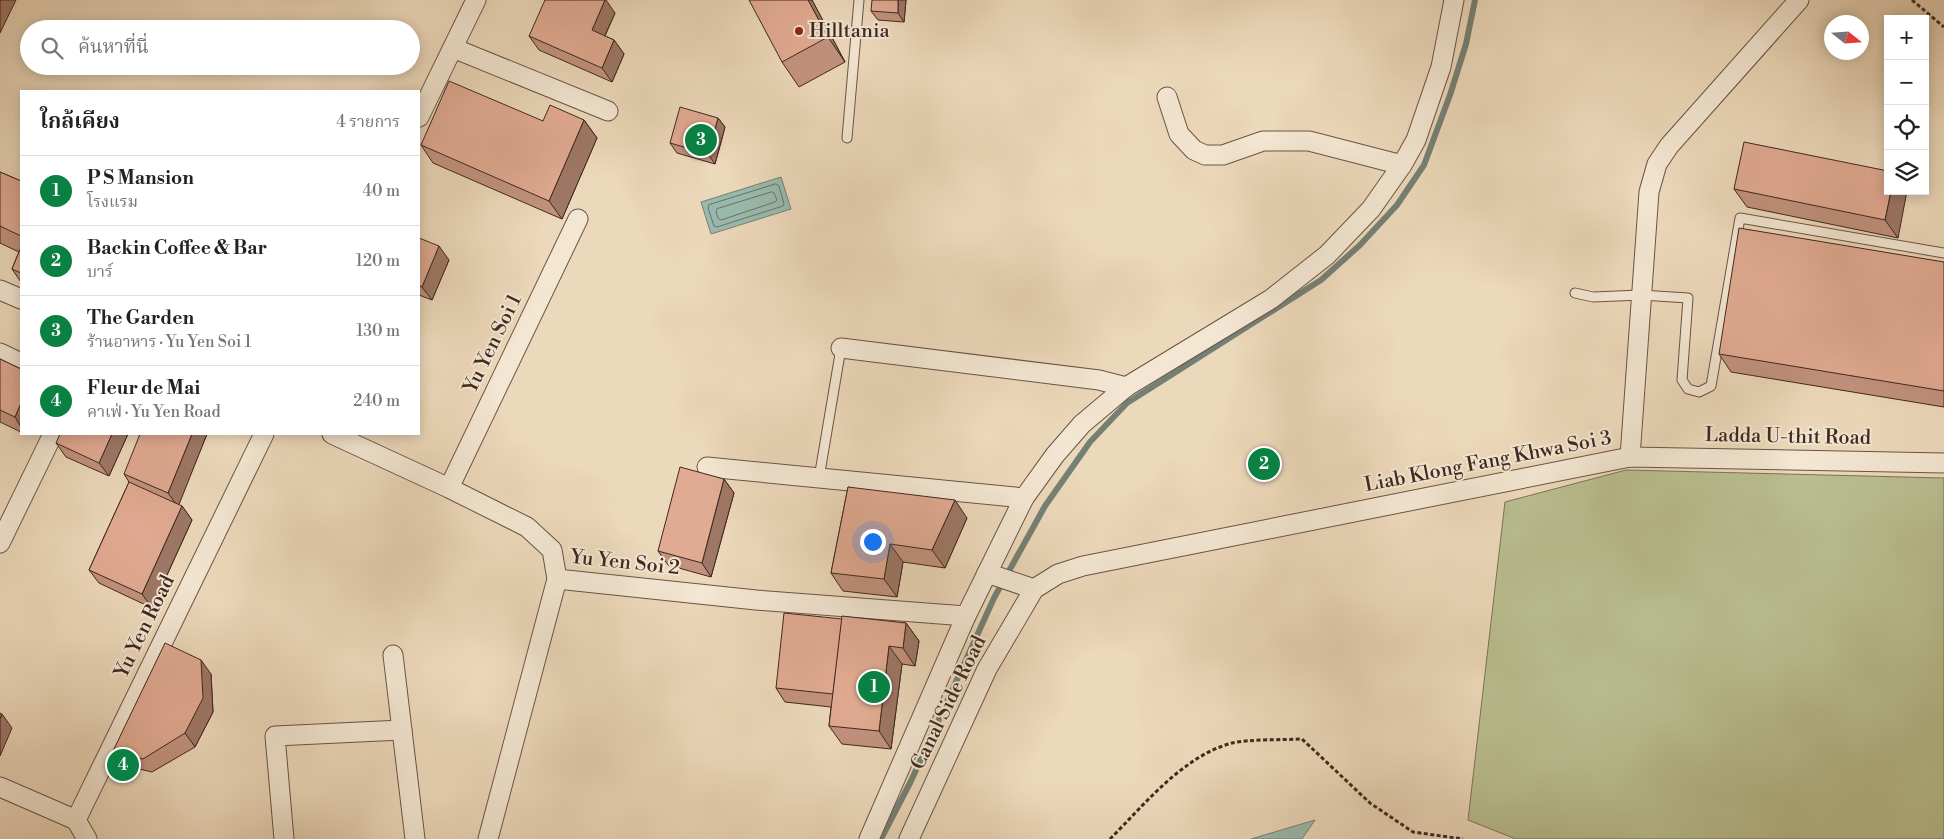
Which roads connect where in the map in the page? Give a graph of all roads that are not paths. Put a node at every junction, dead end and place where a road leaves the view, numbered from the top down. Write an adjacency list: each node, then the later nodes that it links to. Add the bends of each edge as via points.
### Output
1 (476, 0): 5 (street)
2 (859, 0): 9 (lane)
3 (1454, 0): 10 (street, via 1441,67 1430,103)
4 (1799, 0): 15 (street, Liab Klong Fang Khwa Soi 3, via 1669,146 1657,164 1648,192)
5 (453, 48): 7 (street); 8 (street)
6 (1167, 97): 10 (street, via 1179,134 1194,150 1205,156 1223,156 1263,141 1309,141)
7 (608, 111)
8 (420, 115)
9 (847, 138)
10 (1402, 165): 20 (street, via 1371,209 1327,255 1271,299)
11 (578, 219): 28 (street, Yu Yen Soi 1)
12 (1944, 253): 15 (lane, via 1740,218 1711,386 1699,392 1688,389 1682,380 1688,298)
13 (0, 290): 16 (street)
14 (1575, 293): 15 (lane, via 1593,297)
15 (1641, 295): 24 (street, Liab Klong Fang Khwa Soi 3)
16 (20, 299)
17 (841, 348): 20 (street, via 1099,380); 27 (lane)
18 (0, 354): 19 (street)
19 (20, 364)
20 (1126, 387): 29 (street, via 1082,424)
21 (53, 435): 30 (street)
22 (264, 435): 38 (street, Yu Yen Road)
23 (334, 435): 28 (street, Yu Yen Soi 2)
24 (1630, 457): 25 (street, Ladda U-thit Road); 33 (street, Liab Klong Fang Khwa Soi 3, via 1082,566 1058,574)
25 (1944, 463)
26 (707, 467): 27 (street)
27 (820, 478): 29 (street)
28 (449, 488): 32 (street, Yu Yen Soi 2, via 527,527 552,550)
29 (1024, 498): 31 (street)
30 (0, 543)
31 (987, 573): 33 (street); 34 (street)
32 (556, 579): 34 (street, Yu Yen Soi 2, via 756,600); 42 (street)
33 (1034, 589): 44 (street, Canal Side Road, via 987,669)
34 (966, 616): 43 (street)
35 (393, 655): 36 (street)
36 (402, 730): 40 (street, via 275,736); 41 (street)
37 (0, 787): 38 (street)
38 (76, 820): 39 (street)
39 (87, 839)
40 (284, 839)
41 (415, 839)
42 (488, 839)
43 (869, 839)
44 (909, 839)

